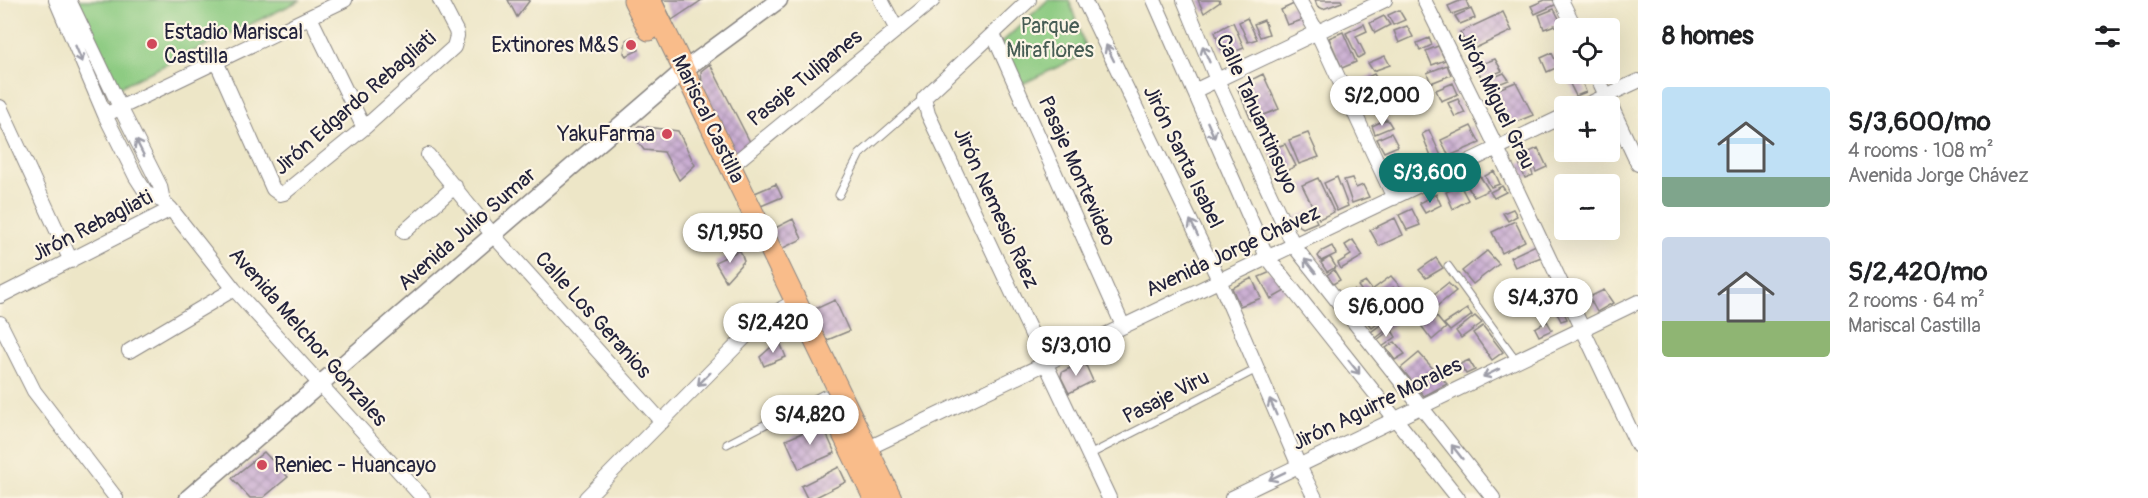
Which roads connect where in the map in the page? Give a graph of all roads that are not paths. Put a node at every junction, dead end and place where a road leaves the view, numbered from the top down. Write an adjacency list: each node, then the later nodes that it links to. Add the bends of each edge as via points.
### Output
1 (56, 0): 33 (street, one-way to 33)
2 (69, 0): 32 (street)
3 (345, 0): 18 (street)
4 (440, 0): 36 (street, Jirón Edgardo Rebagliati, via 456,31 454,47)
5 (634, 0): 24 (highway)
6 (650, 0): 24 (highway, Mariscal Castilla)
7 (779, 0): 24 (street, Avenida Julio Sumar)
8 (881, 0): 20 (street)
9 (933, 0): 20 (street, Pasaje Tulipanes)
10 (1029, 0): 22 (street)
11 (1084, 0): 51 (street, Jirón Santa Isabel, one-way to 11)
12 (1154, 0): 28 (street)
13 (1184, 0): 25 (street, Calle Tahuantinsuyo, one-way to 13)
14 (1299, 0): 21 (street)
15 (1385, 0): 21 (street)
16 (1424, 0): 37 (street, Jirón Miguel Grau)
17 (1561, 0): 19 (street)
18 (310, 17): 23 (street); 36 (street)
19 (1570, 18)
20 (897, 30): 40 (street, Pasaje Tulipanes)
21 (1317, 32): 25 (street); 43 (street)
22 (993, 33): 30 (street); 57 (street, Pasaje Montevideo)
23 (216, 61): 32 (street); 36 (street, Jirón Edgardo Rebagliati, via 273,189 280,194)
24 (679, 74): 40 (highway, Mariscal Castilla); 46 (street, Avenida Julio Sumar); 55 (highway, Mariscal Castilla)
25 (1217, 80): 28 (street); 47 (street, Calle Tahuantinsuyo)
26 (1638, 81): 29 (street)
27 (1601, 84): 29 (street)
28 (1194, 91): 48 (street, one-way to 48)
29 (1606, 96)
30 (924, 99): 42 (lane, via 860,154); 61 (street, Jirón Nemesio Ráez)
31 (0, 107): 49 (street)
32 (120, 107): 33 (street); 44 (street, one-way to 32)
33 (105, 115): 44 (street, via 147,194)
34 (1554, 121): 37 (street, Avenida Jorge Chávez)
35 (1620, 126): 39 (street)
36 (364, 128)
37 (1497, 148): 43 (street, Avenida Jorge Chávez); 58 (street, Jirón Miguel Grau)
38 (428, 155): 41 (street, Calle Los Geranios)
39 (1638, 164)
40 (731, 166): 55 (highway, Mariscal Castilla)
41 (455, 186): 45 (street); 46 (street, Calle Los Geranios)
42 (839, 195)
43 (1394, 198): 47 (street, Avenida Jorge Chávez)
44 (167, 205): 49 (street, Jirón Rebagliati); 52 (street, Avenida Melchor Gonzales)
45 (404, 232)
46 (493, 236): 63 (street, Avenida Julio Sumar); 67 (street, Calle Los Geranios)
47 (1294, 246): 48 (street, Avenida Jorge Chávez); 65 (street, Calle Tahuantinsuyo, one-way to 47)
48 (1267, 257): 51 (street, Avenida Jorge Chávez); 66 (street, one-way to 66)
49 (71, 261): 53 (street, Jirón Rebagliati)
50 (1448, 266): 60 (lane)
51 (1219, 280): 57 (street, Avenida Jorge Chávez); 62 (street, Jirón Santa Isabel)
52 (234, 289): 59 (street); 63 (street, Avenida Melchor Gonzales)
53 (0, 296)
54 (1638, 302): 58 (street, Jirón Aguirre Morales)
55 (789, 305): 64 (highway, Mariscal Castilla); 67 (street, one-way to 67, via 746,336); 70 (highway, Mariscal Castilla)
56 (0, 323): 73 (street, via 34,391)
57 (1123, 326): 61 (street, Avenida Jorge Chávez)
58 (1581, 330): 60 (street, Jirón Aguirre Morales); 69 (street, Jirón Miguel Grau)
59 (129, 351)
60 (1516, 360): 65 (street, Jirón Aguirre Morales, one-way to 65)
61 (1046, 363): 70 (street, Avenida Jorge Chávez); 71 (street, Jirón Nemesio Ráez)
62 (1257, 369): 71 (lane, Pasaje Viru); 72 (street, Jirón Santa Isabel, one-way to 62)
63 (321, 385): 74 (street, Avenida Julio Sumar); 75 (street, Avenida Melchor Gonzales)
64 (824, 393): 68 (lane); 70 (highway, Mariscal Castilla)
65 (1422, 406): 66 (street, Jirón Aguirre Morales); 83 (street, Calle Tahuantinsuyo, one-way to 65)
66 (1395, 419): 72 (street, Jirón Aguirre Morales); 82 (street)
67 (662, 422): 76 (street)
68 (727, 444)
69 (1638, 446)
70 (860, 452): 77 (highway, Mariscal Castilla); 78 (highway, Mariscal Castilla)
71 (1089, 455): 79 (street, Jirón Nemesio Ráez)
72 (1299, 465): 80 (street, Jirón Aguirre Morales, one-way to 80); 81 (street, Jirón Santa Isabel)
73 (116, 498)
74 (188, 498)
75 (423, 498)
76 (587, 498)
77 (874, 498)
78 (891, 498)
79 (1109, 498)
80 (1232, 498)
81 (1315, 498)
82 (1458, 498)
83 (1493, 498)

